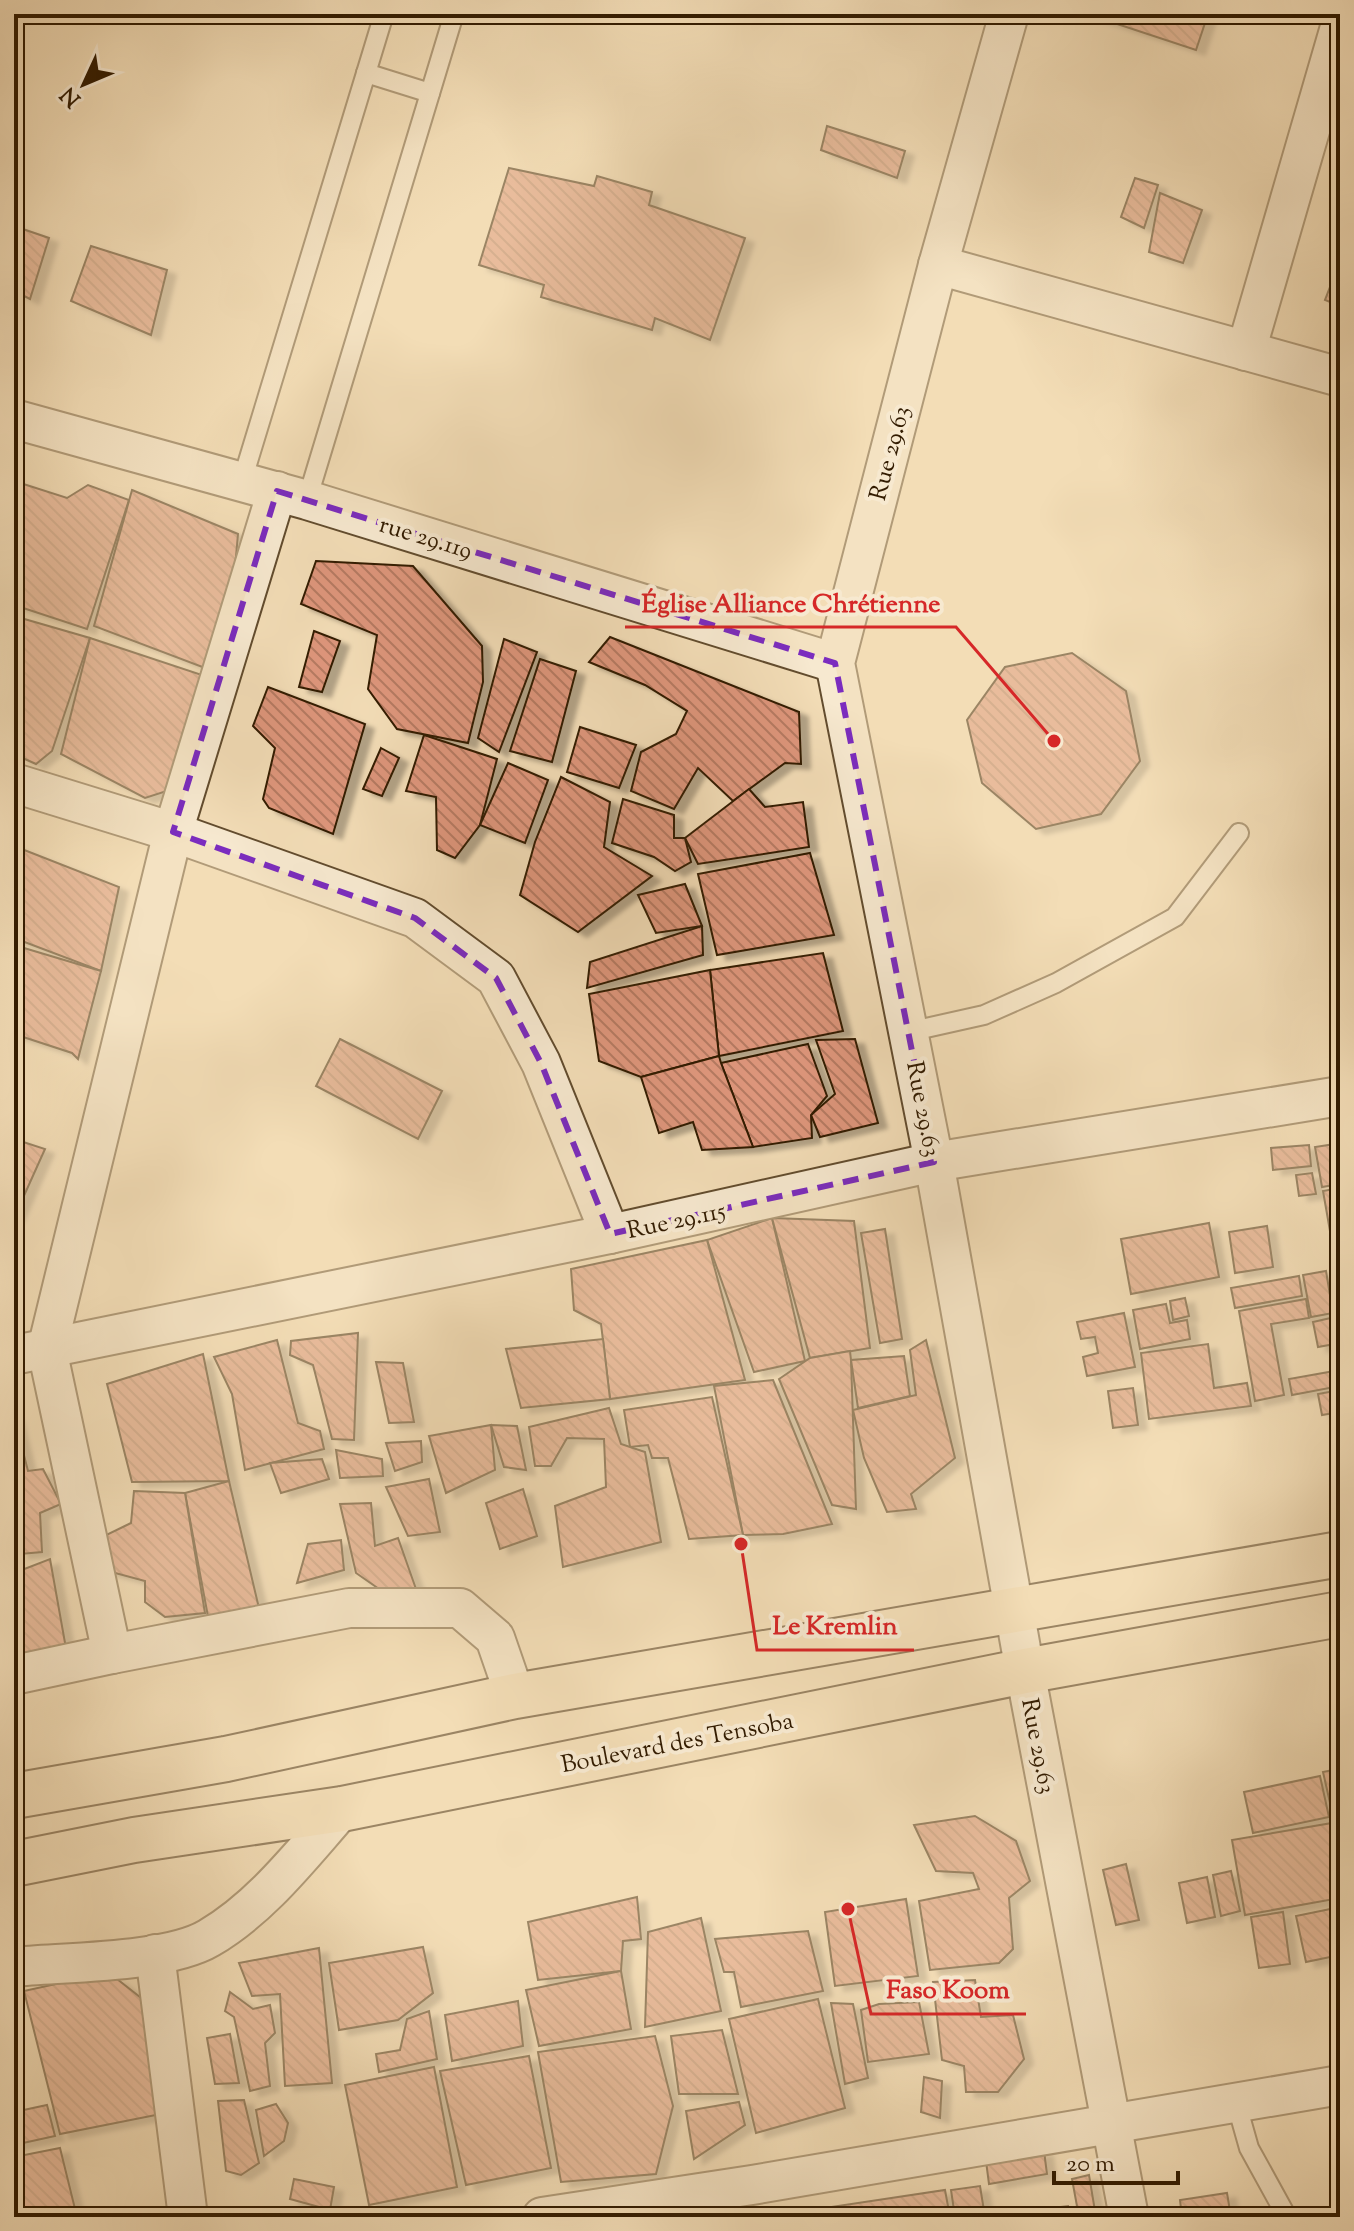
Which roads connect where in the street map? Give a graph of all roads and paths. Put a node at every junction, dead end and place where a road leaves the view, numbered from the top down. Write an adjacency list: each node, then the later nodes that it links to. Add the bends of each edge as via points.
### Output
1 (384, 14): 5 (lane)
2 (454, 14): 6 (lane)
3 (1009, 14): 7 (street, Rue 29.63)
4 (1340, 27): 8 (street)
5 (366, 73): 6 (lane); 11 (lane)
6 (430, 93): 11 (lane)
7 (938, 265): 8 (street); 12 (street, Rue 29.63)
8 (1246, 351): 9 (street)
9 (1340, 377)
10 (14, 419): 11 (street, rue 29.119)
11 (275, 491): 12 (street, rue 29.119); 14 (street)
12 (835, 663): 16 (street, Rue 29.63)
13 (14, 783): 14 (street)
14 (173, 832): 19 (street, via 415,918 496,978 541,1063); 20 (street)
15 (1239, 833): 16 (lane, via 1175,917 1056,983 984,1015)
16 (908, 1032): 18 (street, Rue 29.63)
17 (1340, 1096): 18 (street, Rue 29.115)
18 (934, 1162): 19 (street, Rue 29.115); 22 (street, Rue 29.63)
19 (610, 1234): 20 (street, Rue 29.115)
20 (31, 1352): 24 (street)
21 (1340, 1554): 22 (main road)
22 (1016, 1613): 25 (street, Rue 29.63); 27 (main road)
23 (1340, 1614): 25 (main road, Boulevard des Tensoba)
24 (112, 1654): 26 (street); 27 (street, via 349,1608 460,1608 495,1638)
25 (1025, 1671): 29 (main road, Boulevard des Tensoba); 35 (street, Rue 29.63)
26 (14, 1675)
27 (515, 1696): 28 (main road, via 226,1759)
28 (14, 1796)
29 (342, 1809): 30 (main road, Boulevard des Tensoba); 31 (street, via 270,1890 208,1939)
30 (14, 1864)
31 (155, 1954): 32 (street); 37 (street)
32 (14, 1967)
33 (1340, 2085): 34 (street)
34 (1236, 2102): 35 (street); 40 (lane, via 1249,2148)
35 (1111, 2123): 36 (street); 39 (street, Rue 29.63)
36 (754, 2201): 38 (street)
37 (188, 2217)
38 (542, 2217)
39 (1129, 2217)
40 (1287, 2217)

